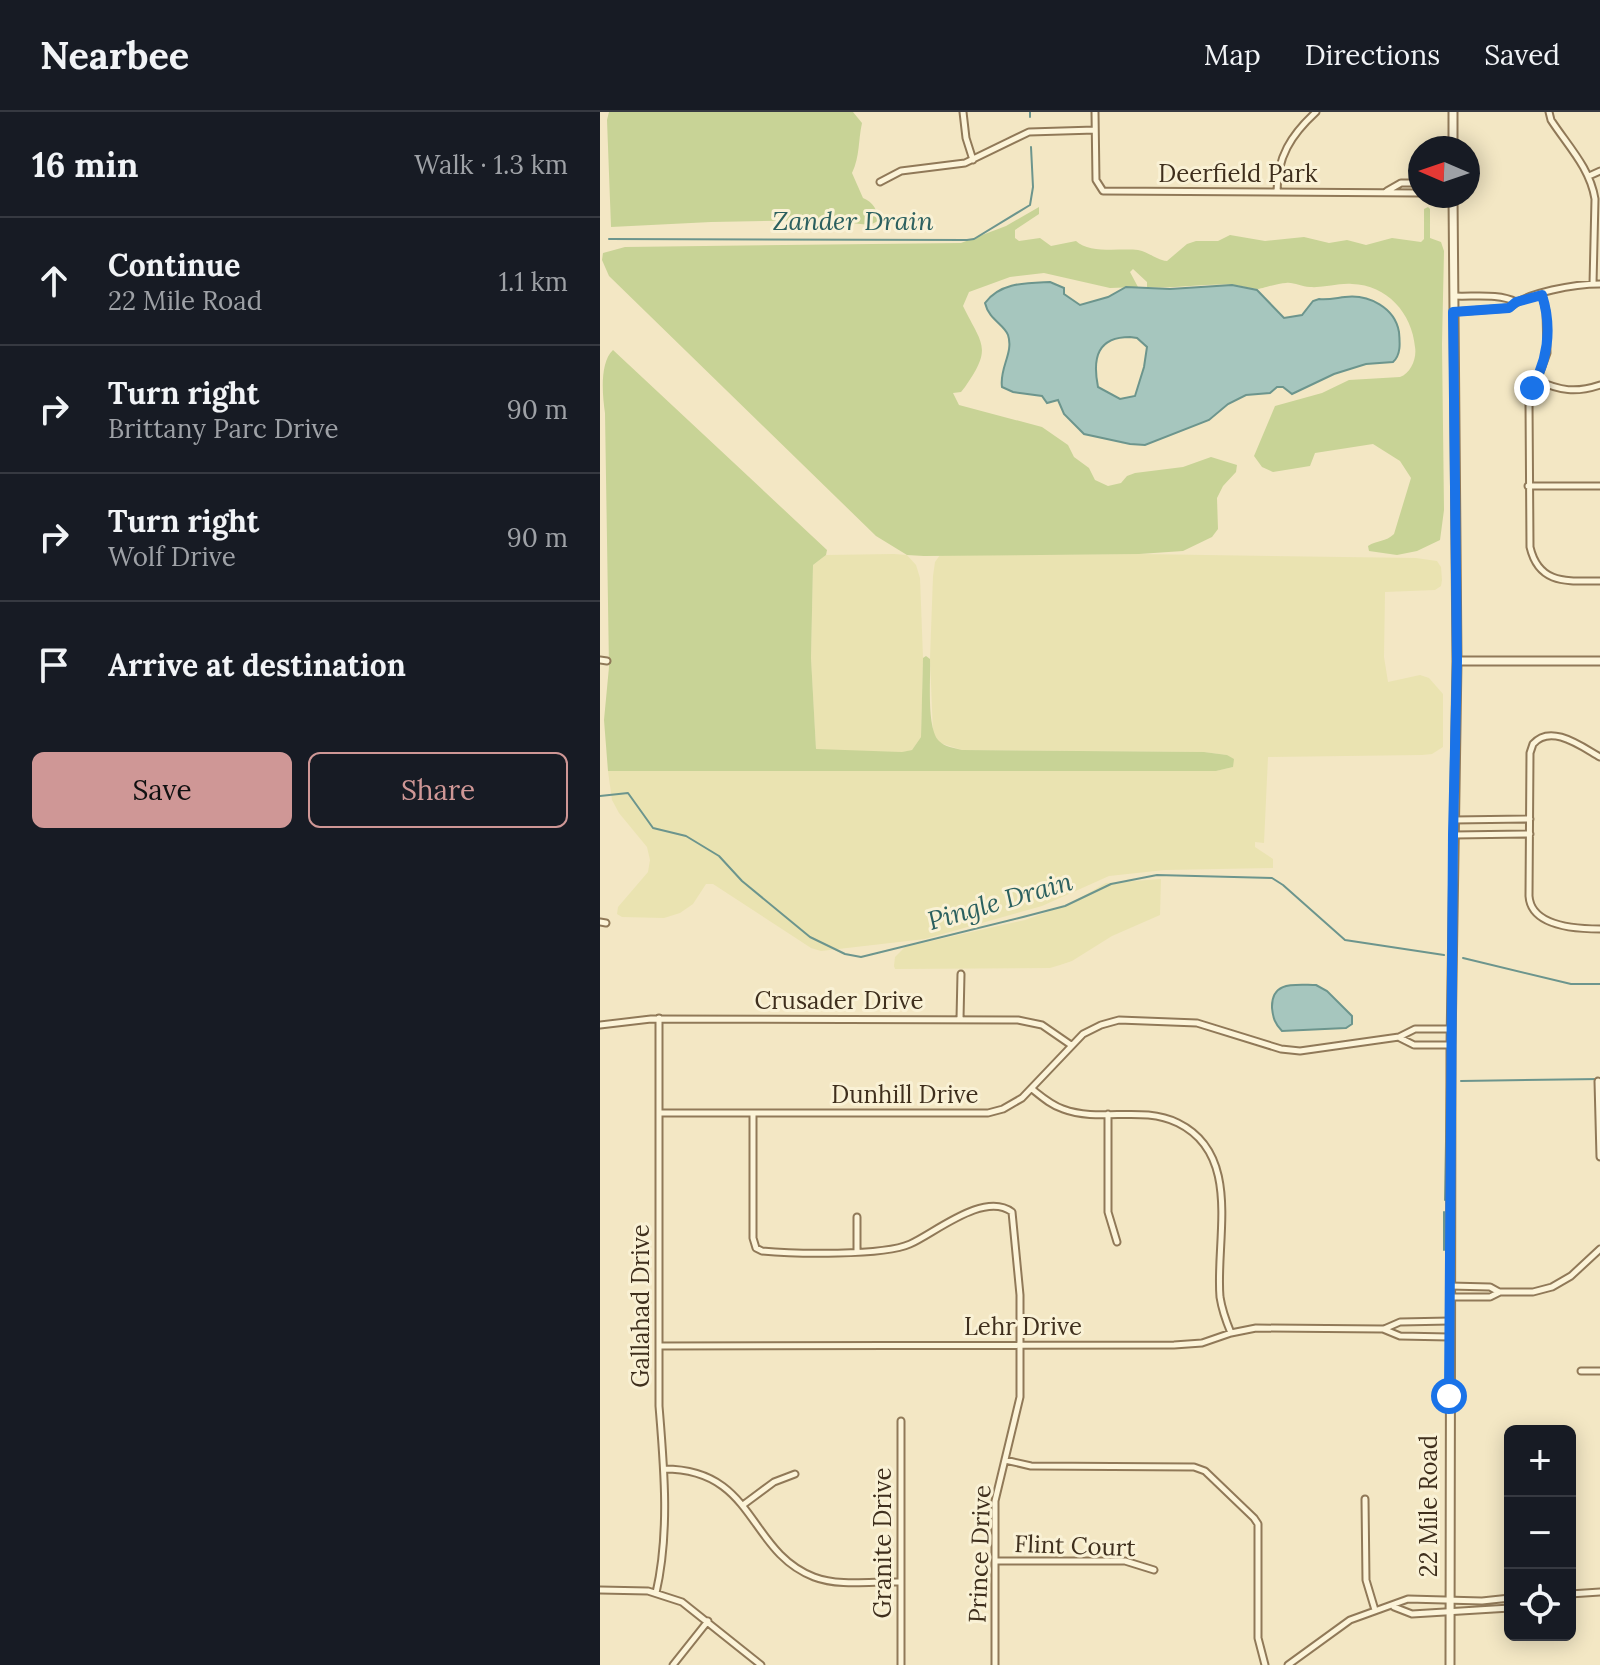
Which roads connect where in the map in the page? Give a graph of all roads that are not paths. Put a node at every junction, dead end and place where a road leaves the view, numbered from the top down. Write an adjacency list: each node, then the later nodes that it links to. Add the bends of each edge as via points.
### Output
1 (963, 112): 8 (street)
2 (1095, 112): 6 (street)
3 (1314, 112): 13 (street, via 1287,145)
4 (1453, 112): 7 (street)
5 (1549, 112): 10 (street)
6 (1095, 130): 8 (street, via 1029,132); 13 (street, Deerfield Park, via 1096,180 1101,189)
7 (1453, 136)
8 (973, 160): 11 (street, via 901,171)
9 (1600, 171): 10 (street)
10 (1589, 176): 17 (street, via 1595,199)
11 (880, 182)
12 (1408, 183): 14 (street)
13 (1277, 192): 14 (street, Deerfield Park)
14 (1386, 192): 15 (street)
15 (1408, 193)
16 (1453, 208): 19 (street, 22 Mile Road)
17 (1596, 284): 18 (street)
18 (1542, 295): 21 (street); 24 (street, via 1547,353)
19 (1453, 296): 20 (street); 23 (street, 22 Mile Road)
20 (1494, 297): 21 (street); 22 (street)
21 (1516, 302): 22 (street)
22 (1494, 311): 23 (street)
23 (1453, 312): 29 (street, 22 Mile Road)
24 (1537, 380): 25 (street, via 1574,391); 26 (street, via 1529,402)
25 (1600, 385)
26 (1528, 486): 27 (street); 28 (street, via 1528,537 1539,570 1569,581)
27 (1600, 486)
28 (1600, 581)
29 (1457, 661): 30 (street); 33 (street, 22 Mile Road)
30 (1600, 661)
31 (1600, 757): 32 (street, via 1550,735 1536,740 1530,753)
32 (1530, 819): 33 (street); 34 (street)
33 (1454, 820): 35 (street, 22 Mile Road)
34 (1530, 834): 35 (street); 36 (street, via 1532,911 1569,926)
35 (1453, 835): 41 (street, 22 Mile Road)
36 (1600, 929)
37 (961, 974): 39 (street)
38 (659, 1018): 39 (street, Crusader Drive); 40 (street, Crusader Drive); 47 (street, Gallahad Drive)
39 (960, 1019): 43 (street, Crusader Drive, via 1034,1023)
40 (600, 1025)
41 (1452, 1029): 42 (street, Dunhill Drive, via 1415,1029); 44 (street, 22 Mile Road)
42 (1399, 1037): 43 (street, Dunhill Drive, via 1300,1051 1197,1023 1119,1020 1092,1029); 44 (street, Dunhill Drive, via 1414,1045)
43 (1071, 1045): 46 (street, Dunhill Drive)
44 (1451, 1045): 55 (street, 22 Mile Road)
45 (1598, 1081): 50 (street)
46 (1032, 1089): 48 (street, Dunhill Drive, via 1003,1109 978,1114); 49 (street, via 1063,1109)
47 (659, 1113): 48 (street, Dunhill Drive); 63 (street, Gallahad Drive)
48 (753, 1113): 54 (street, via 756,1248)
49 (1108, 1114): 52 (street, via 1108,1212); 60 (street, via 1169,1119 1191,1131 1213,1158 1220,1181 1221,1300)
50 (1600, 1157)
51 (857, 1217): 54 (street)
52 (1117, 1242)
53 (1600, 1249): 56 (street, via 1552,1287)
54 (857, 1252): 62 (street, Prince Drive, via 903,1247 971,1211 1010,1209)
55 (1450, 1286): 56 (street); 57 (street, 22 Mile Road)
56 (1500, 1292): 57 (street)
57 (1450, 1297): 58 (street, 22 Mile Road)
58 (1450, 1321): 59 (street, Lehr Drive, via 1400,1322); 61 (street, 22 Mile Road)
59 (1383, 1329): 60 (street, Lehr Drive, via 1256,1328); 61 (street, Lehr Drive, via 1400,1336)
60 (1231, 1333): 62 (street, Lehr Drive, via 1185,1345)
61 (1449, 1337): 80 (street, 22 Mile Road)
62 (1021, 1345): 63 (street, Lehr Drive); 67 (street, Prince Drive, via 1020,1406)
63 (660, 1346): 68 (street, Gallahad Drive)
64 (1581, 1371): 65 (street)
65 (1600, 1371)
66 (901, 1421): 74 (street, Granite Drive)
67 (1005, 1460): 72 (street, Prince Drive, via 995,1501); 90 (street, via 1040,1467 1205,1471 1256,1521 1258,1638)
68 (664, 1469): 71 (street, via 703,1473); 77 (street, Gallahad Drive, via 664,1552)
69 (795, 1474): 71 (street)
70 (1365, 1499): 83 (street, via 1366,1580)
71 (743, 1505): 74 (street, via 782,1554 805,1572 831,1581)
72 (995, 1561): 73 (street, Flint Court, via 1125,1561); 89 (street, Prince Drive)
73 (1154, 1570)
74 (901, 1582): 88 (street, Granite Drive)
75 (600, 1590): 77 (street)
76 (1600, 1592): 78 (street)
77 (656, 1593): 85 (street, via 682,1602)
78 (1576, 1594)
79 (1504, 1598): 80 (street)
80 (1449, 1600): 81 (street, via 1412,1599); 84 (street, 22 Mile Road)
81 (1393, 1607): 83 (street); 84 (street, via 1412,1614)
82 (1504, 1608): 84 (street)
83 (1375, 1610): 91 (street, via 1350,1620)
84 (1449, 1613): 92 (street, 22 Mile Road)
85 (708, 1621): 86 (street); 87 (street)
86 (673, 1665)
87 (761, 1665)
88 (901, 1665)
89 (995, 1665)
90 (1265, 1665)
91 (1288, 1665)
92 (1450, 1665)

